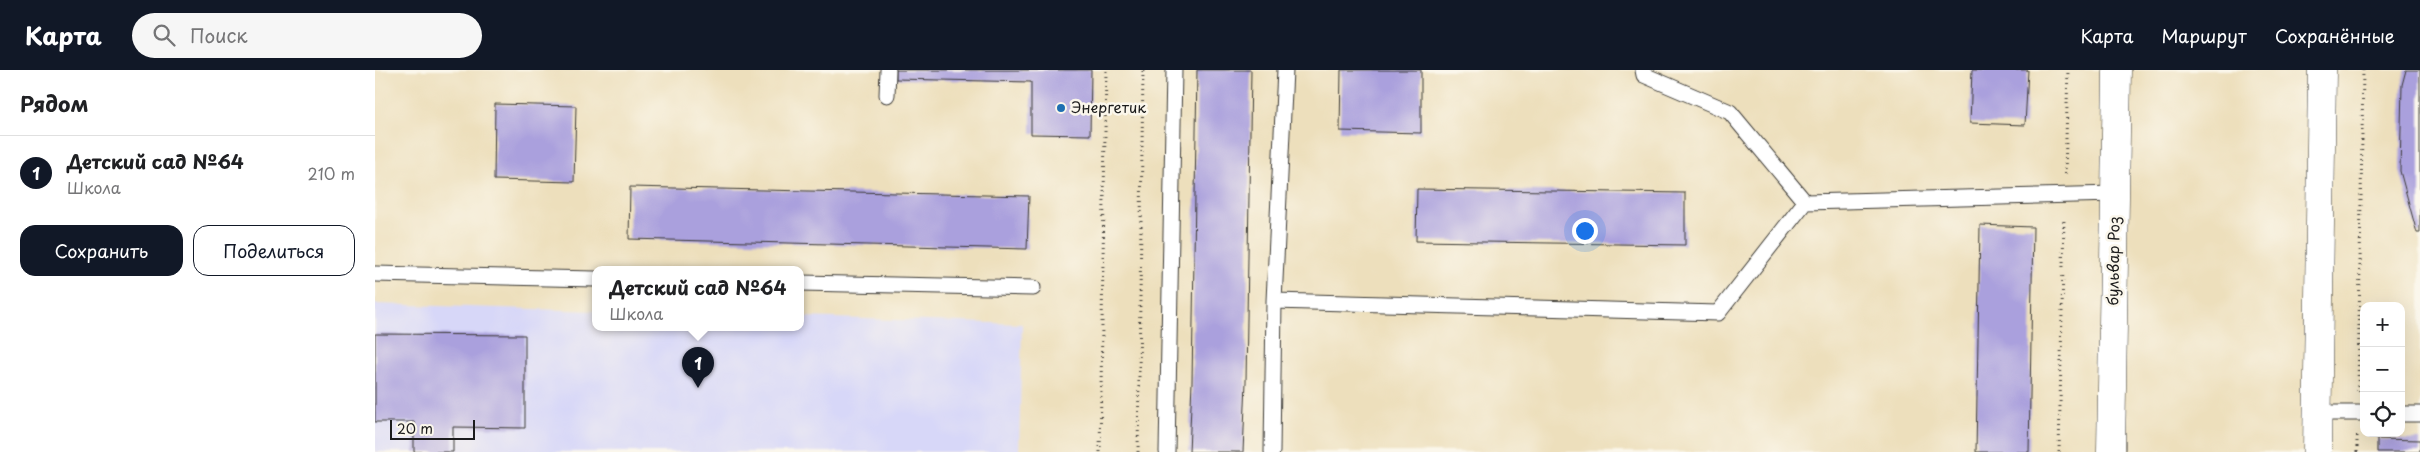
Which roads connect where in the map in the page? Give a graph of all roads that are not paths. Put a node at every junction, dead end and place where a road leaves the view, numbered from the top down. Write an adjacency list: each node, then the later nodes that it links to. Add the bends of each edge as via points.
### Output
1 (888, 70): 7 (lane)
2 (1174, 70): 19 (lane)
3 (1285, 70): 14 (lane)
4 (1643, 70): 9 (lane, via 1644,75 1730,112)
5 (2117, 70): 8 (street, бульвар Роз)
6 (2322, 70): 15 (street)
7 (887, 95)
8 (2115, 194): 9 (lane); 21 (street, бульвар Роз)
9 (1805, 202): 14 (lane, via 1718,313)
10 (375, 274): 11 (lane)
11 (592, 279)
12 (804, 283): 13 (lane)
13 (1033, 288)
14 (1274, 302): 20 (lane)
15 (2317, 413): 16 (lane); 22 (street)
16 (2360, 413)
17 (2405, 414): 18 (lane)
18 (2420, 414)
19 (1167, 452)
20 (1272, 452)
21 (2111, 452)
22 (2317, 452)

